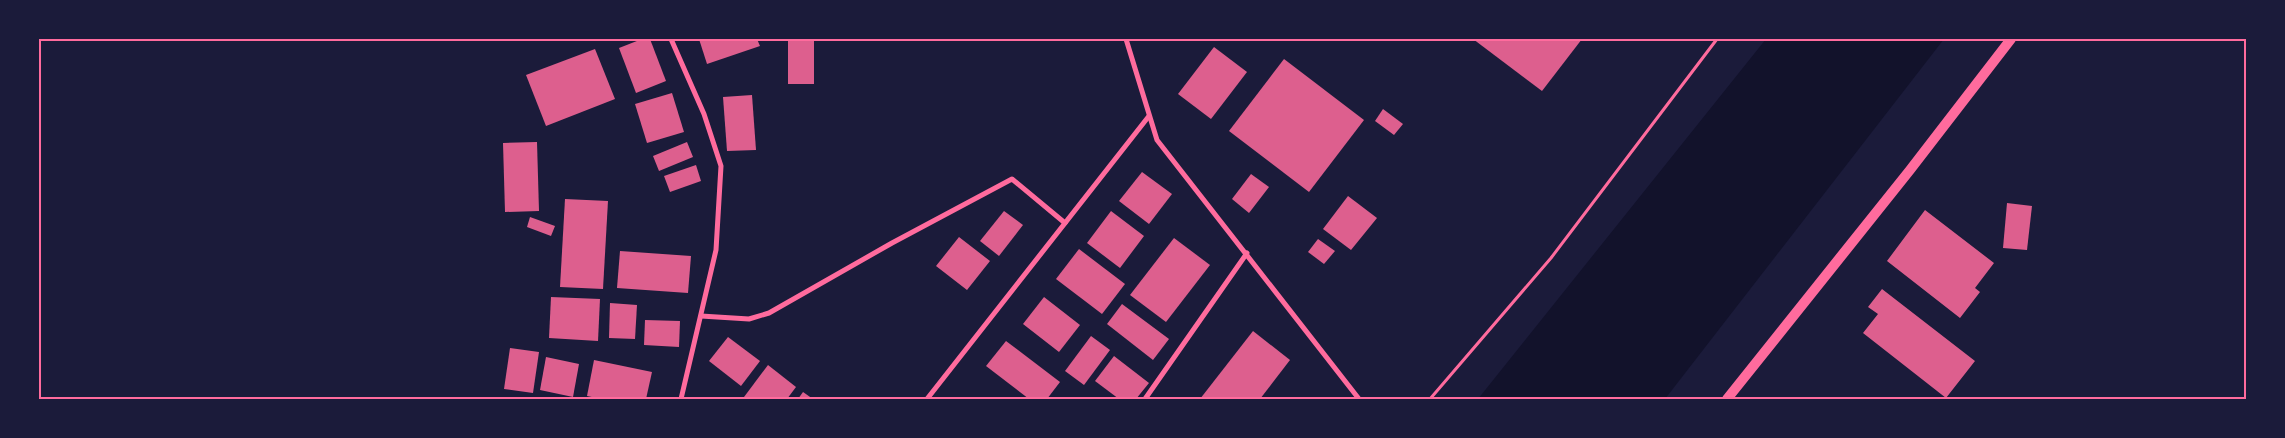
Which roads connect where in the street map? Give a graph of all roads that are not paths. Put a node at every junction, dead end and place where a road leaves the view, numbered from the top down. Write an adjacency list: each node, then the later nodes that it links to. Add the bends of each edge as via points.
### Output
1 (671, 39): 7 (street, via 704,114 721,166 716,250)
2 (1126, 39): 4 (street)
3 (2011, 39): 12 (main road)
4 (1149, 116): 5 (street); 6 (street, via 1157,140)
5 (1065, 223): 7 (street, via 1012,179 768,313 749,319); 9 (street)
6 (1247, 253): 10 (street); 11 (street)
7 (701, 316): 8 (street)
8 (682, 399)
9 (927, 399)
10 (1145, 399)
11 (1359, 399)
12 (1727, 399)

